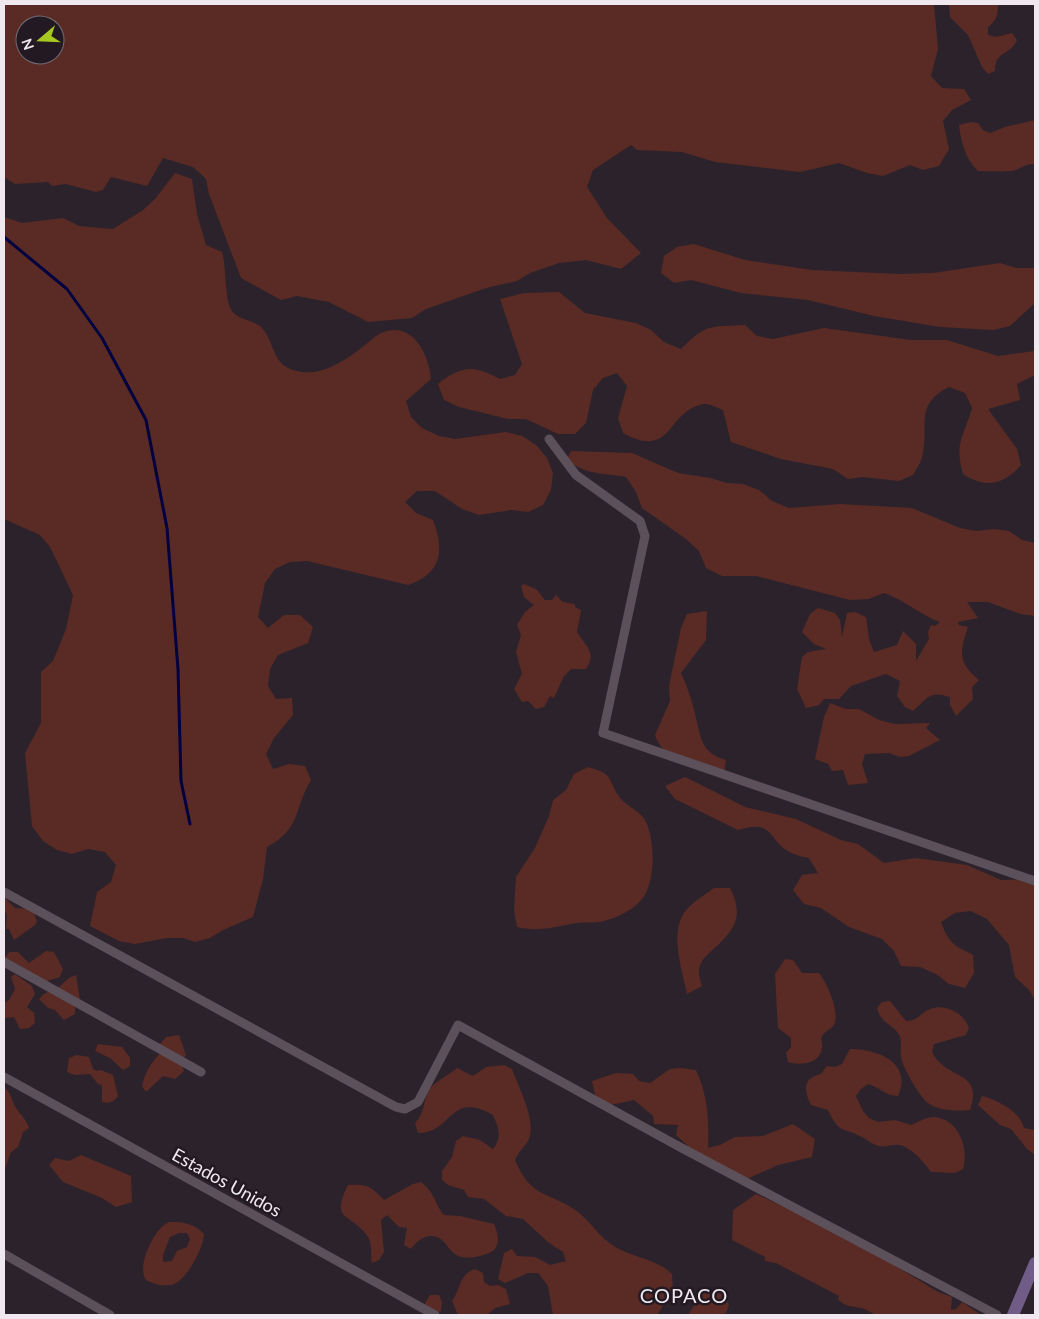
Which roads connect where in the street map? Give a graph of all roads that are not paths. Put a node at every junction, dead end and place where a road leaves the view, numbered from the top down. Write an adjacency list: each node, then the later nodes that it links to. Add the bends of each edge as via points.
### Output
1 (549, 439): 2 (street, via 576,475 640,521 645,536 603,733)
2 (1035, 881)
3 (4, 892): 11 (street, via 396,1107 405,1109 418,1102 458,1025)
4 (4, 962): 5 (street)
5 (201, 1072)
6 (4, 1077): 10 (street, Estados Unidos)
7 (4, 1254): 9 (street)
8 (1035, 1263): 12 (street)
9 (110, 1315)
10 (435, 1315)
11 (997, 1315)
12 (1013, 1315)

